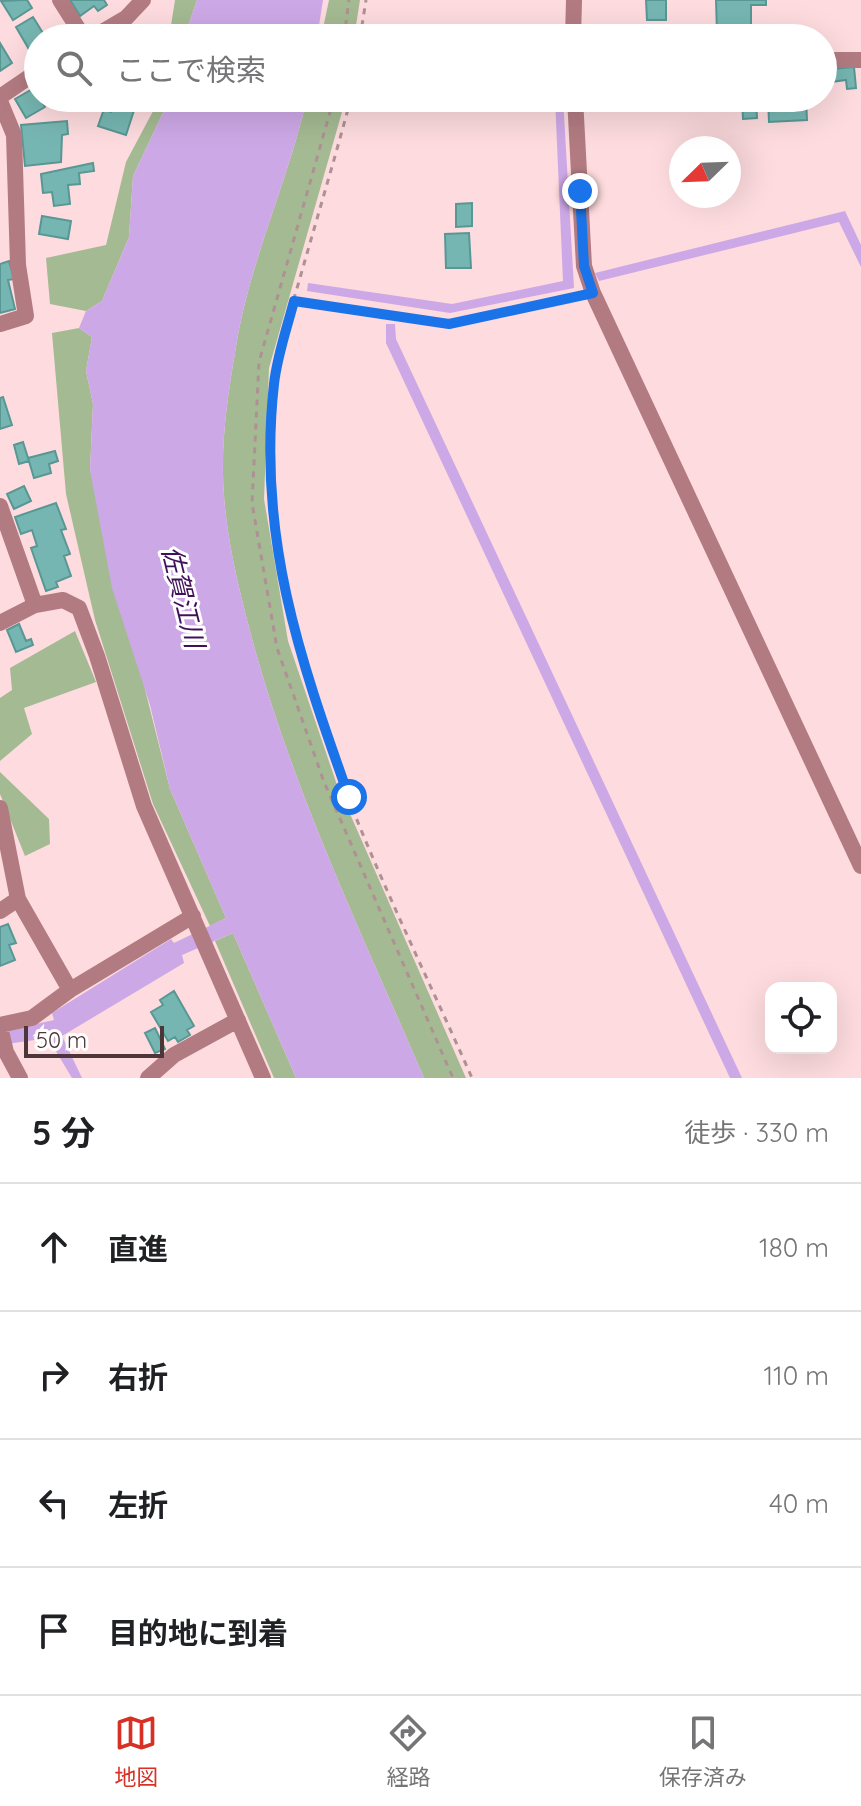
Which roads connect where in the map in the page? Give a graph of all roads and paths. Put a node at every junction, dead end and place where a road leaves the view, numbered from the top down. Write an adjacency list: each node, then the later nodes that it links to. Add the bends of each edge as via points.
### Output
1 (60, 0): 6 (street)
2 (143, 0): 7 (street)
3 (349, 0): 8 (path)
4 (366, 0): 9 (path)
5 (574, 0): 10 (street)
6 (75, 24)
7 (116, 24)
8 (346, 24)
9 (362, 24)
10 (573, 24)
11 (837, 60): 12 (street)
12 (861, 60)
13 (24, 81): 14 (street)
14 (0, 99): 20 (street, via 14,135 18,265 26,316)
15 (330, 112): 35 (path, via 259,362 252,503 277,648 318,767)
16 (347, 112): 19 (path)
17 (576, 112): 18 (street, via 584,266)
18 (593, 293): 19 (path, via 449,324); 25 (street)
19 (294, 301): 36 (path, via 274,381 269,484 300,658 349,797)
20 (0, 324)
21 (0, 506): 22 (street)
22 (35, 605): 23 (street); 28 (street, via 63,600 79,608 144,806)
23 (0, 623)
24 (0, 808): 26 (street)
25 (861, 866)
26 (18, 899): 27 (street); 29 (street)
27 (0, 911)
28 (195, 920): 29 (street); 30 (street)
29 (70, 990): 31 (street, via 32,1018)
30 (238, 1020): 33 (street, via 174,1055); 34 (street)
31 (0, 1026): 32 (street)
32 (20, 1078)
33 (148, 1078)
34 (263, 1078)
35 (453, 1078)
36 (472, 1078)

